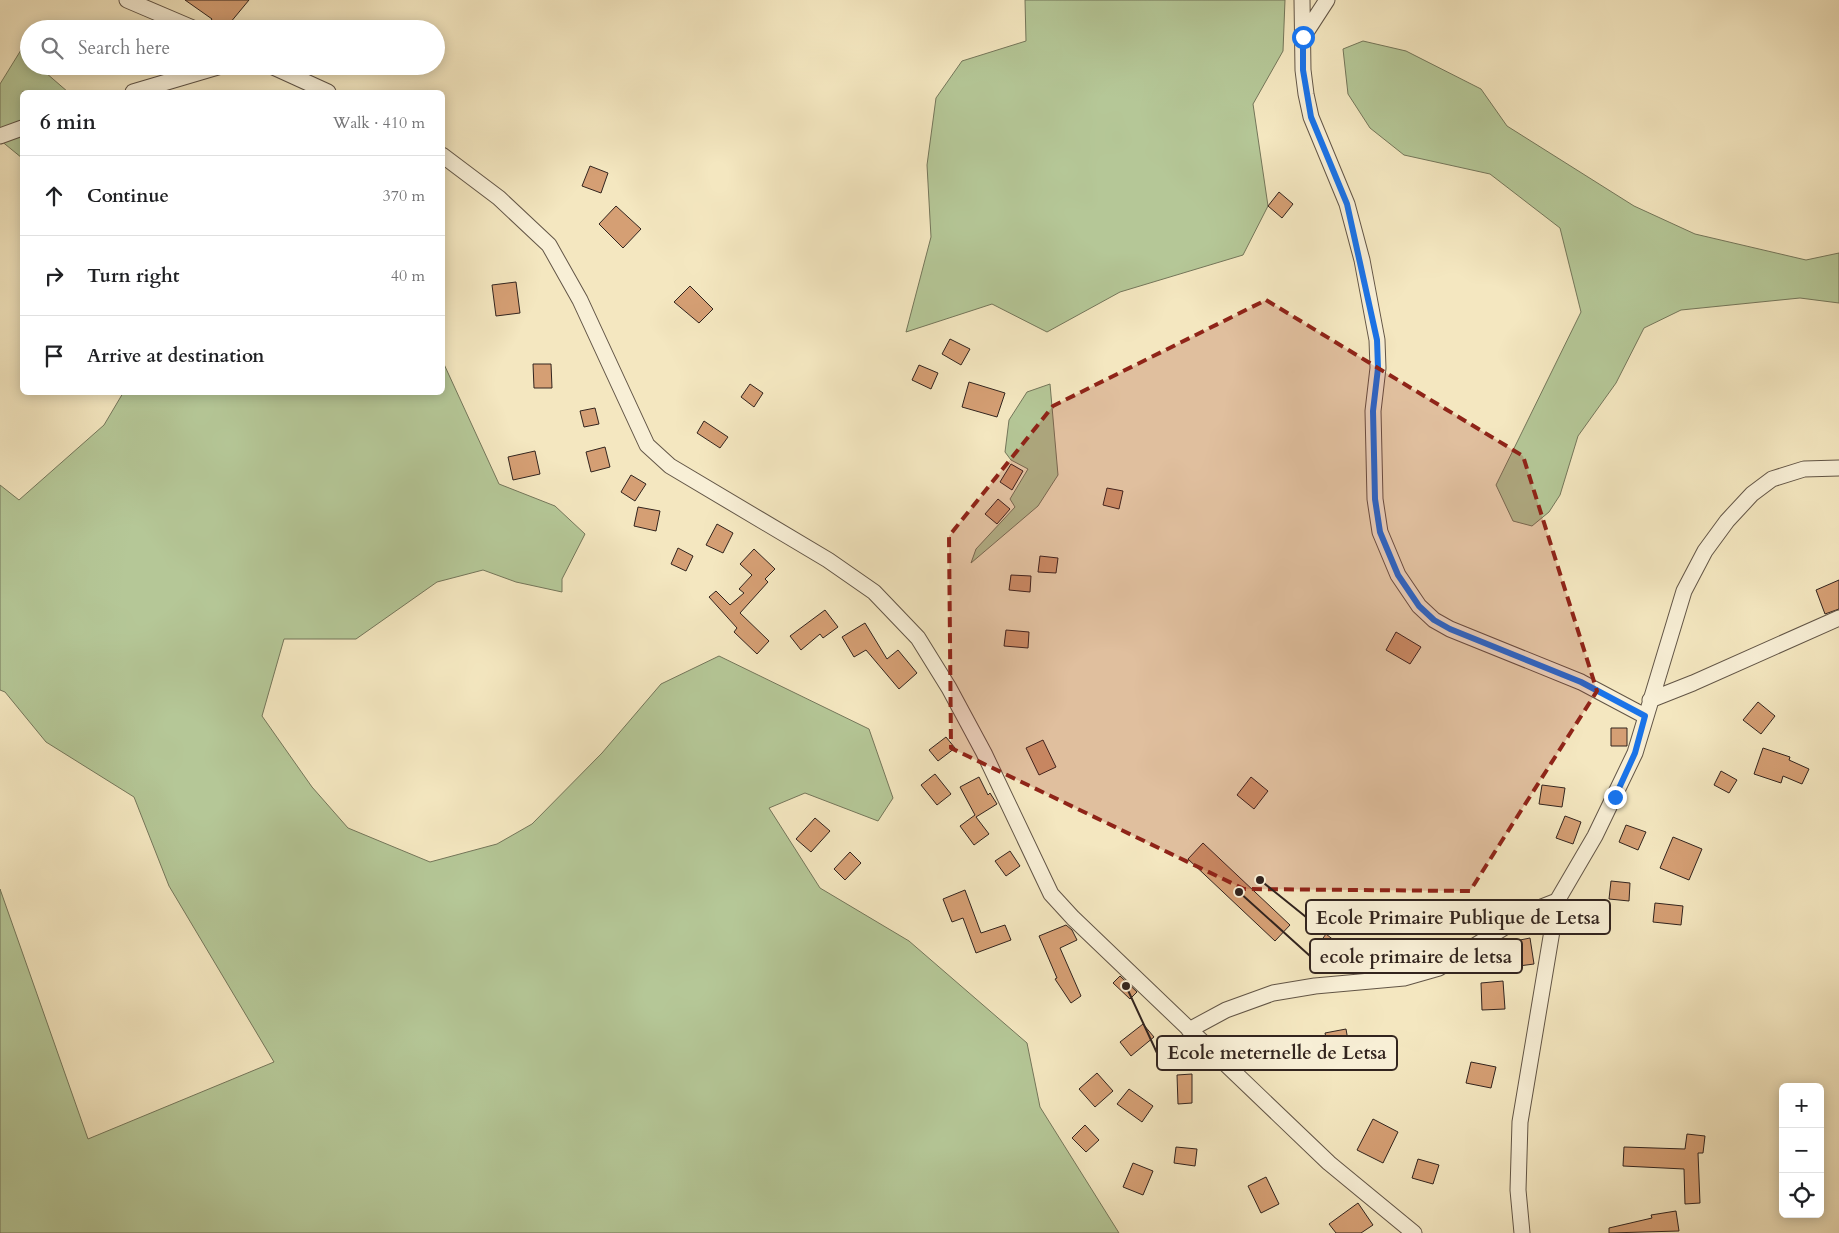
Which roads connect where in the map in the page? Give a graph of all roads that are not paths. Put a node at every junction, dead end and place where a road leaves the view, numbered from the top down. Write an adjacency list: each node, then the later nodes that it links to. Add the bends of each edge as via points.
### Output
1 (127, 0): 4 (street)
2 (1302, 0): 5 (street)
3 (1327, 0): 5 (street)
4 (174, 20)
5 (1303, 37): 16 (street, via 1303,70 1311,117 1347,204 1377,340 1378,368 1373,411 1375,499 1380,532 1398,575 1419,606 1434,620 1581,682)
6 (191, 75): 8 (street)
7 (291, 75): 9 (street)
8 (140, 90)
9 (324, 90)
10 (20, 129): 11 (street)
11 (0, 136)
12 (445, 157): 18 (street, via 499,198 549,245 580,300 647,445 670,466 828,560 866,587 918,638 984,753 1051,894)
13 (1839, 468): 15 (street, via 1804,469 1772,479 1752,494 1727,521 1705,552 1684,591)
14 (1839, 618): 15 (street)
15 (1650, 700): 16 (street)
16 (1645, 716): 17 (street, via 1635,753 1615,797)
17 (1556, 901): 18 (street, via 1529,912 1439,968 1404,978 1273,993 1226,1010); 20 (street, via 1520,1122 1518,1190)
18 (1189, 1030): 19 (street, via 1330,1163)
19 (1414, 1233)
20 (1522, 1233)

